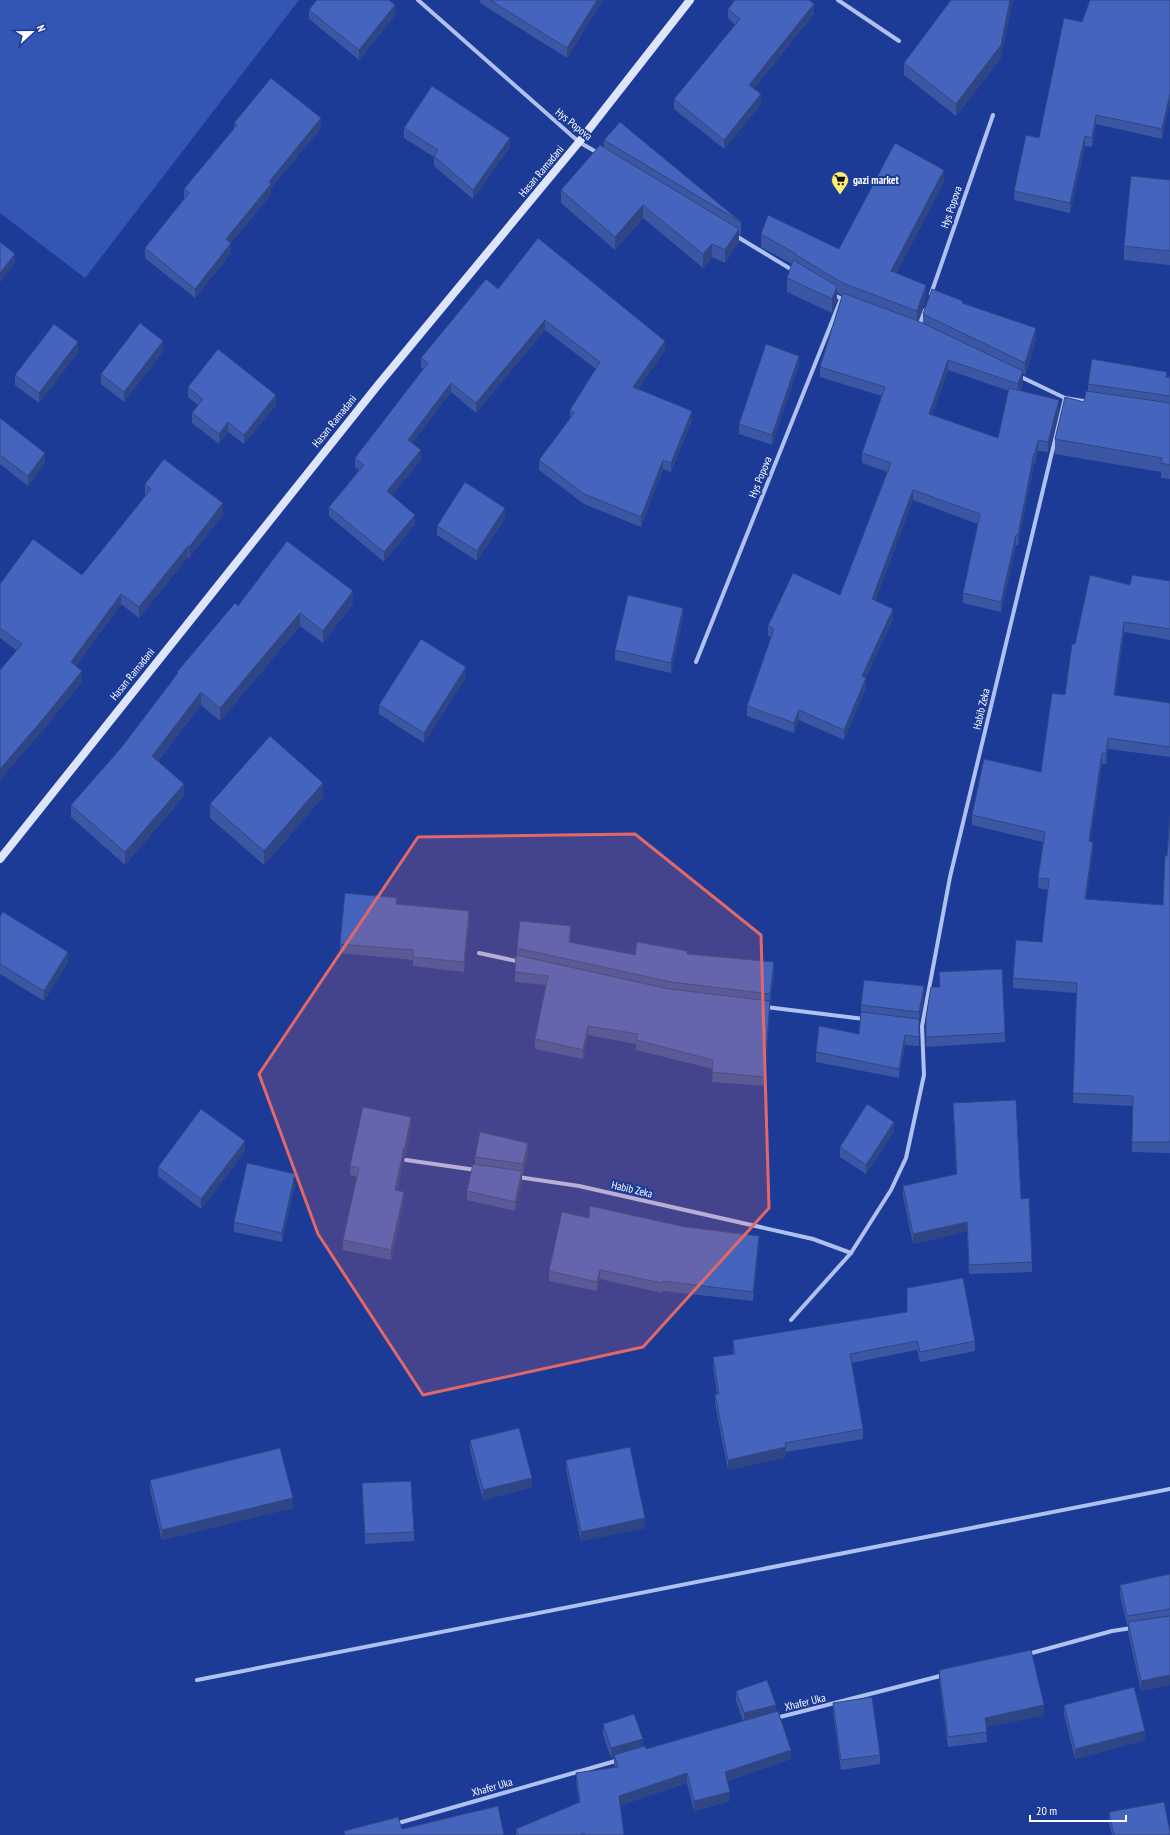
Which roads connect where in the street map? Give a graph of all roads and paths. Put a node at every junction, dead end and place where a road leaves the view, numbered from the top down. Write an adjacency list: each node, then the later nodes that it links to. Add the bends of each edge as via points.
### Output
1 (418, 0): 6 (street, Hys Popova)
2 (690, 0): 6 (main road, Hasan Ramadani)
3 (838, 0): 4 (street)
4 (899, 40)
5 (993, 115): 12 (street, Hys Popova)
6 (579, 142): 7 (street, Hys Popova); 22 (main road, Hasan Ramadani, via 378,385)
7 (599, 154)
8 (734, 235): 9 (street)
9 (801, 275)
10 (828, 291): 11 (street)
11 (841, 299): 13 (street); 21 (street, Hys Popova)
12 (929, 299)
13 (848, 302)
14 (926, 306): 16 (street)
15 (912, 326): 16 (street)
16 (918, 328): 17 (street)
17 (926, 332)
18 (1016, 375): 19 (street)
19 (1065, 398): 20 (street); 28 (street, Habib Zeka, via 950,877)
20 (1095, 403)
21 (696, 662)
22 (0, 859)
23 (479, 953): 24 (street)
24 (525, 963)
25 (764, 1007): 26 (street)
26 (867, 1019)
27 (914, 1025): 28 (street)
28 (922, 1026): 32 (street, Habib Zeka, via 924,1075 906,1158 891,1190)
29 (406, 1160): 30 (street)
30 (485, 1172)
31 (516, 1176): 32 (street, Habib Zeka, via 579,1186 814,1239)
32 (851, 1253): 33 (street, Habib Zeka)
33 (791, 1320)
34 (1170, 1489): 38 (street)
35 (1134, 1628): 36 (street, via 1112,1631)
36 (1021, 1655)
37 (952, 1673): 39 (street, Xhafer Uka)
38 (197, 1680)
39 (770, 1720)
40 (626, 1758): 41 (street, Xhafer Uka)
41 (393, 1824)

